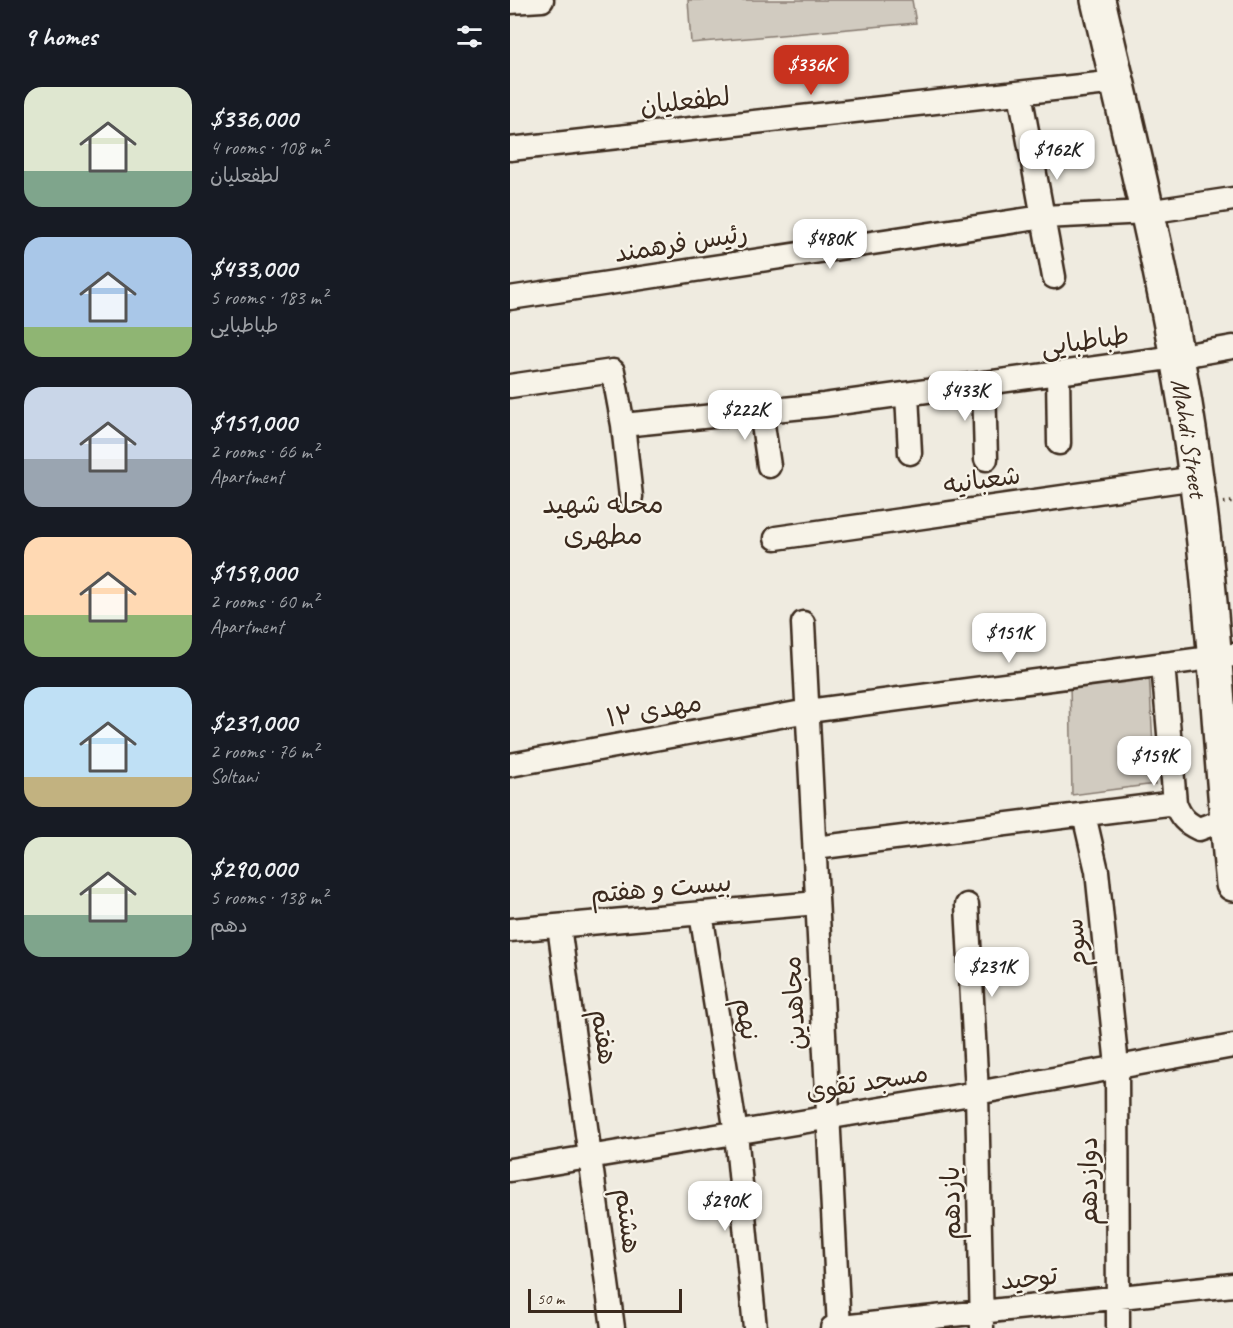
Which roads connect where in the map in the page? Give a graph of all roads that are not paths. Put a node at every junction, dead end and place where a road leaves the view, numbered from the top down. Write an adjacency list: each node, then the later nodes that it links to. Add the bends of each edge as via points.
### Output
1 (542, 0): 3 (street)
2 (1098, 0): 4 (main road, Mahdi Street)
3 (510, 3)
4 (1117, 82): 5 (street, لطفعلیان); 8 (main road, Mahdi Street)
5 (1020, 93): 6 (street, لطفعلیان); 9 (street)
6 (510, 149)
7 (1233, 199): 8 (street, رئیس فرهمند)
8 (1147, 212): 9 (street, رئیس فرهمند); 13 (main road, Mahdi Street)
9 (1043, 217): 10 (street); 11 (street, رئیس فرهمند)
10 (1054, 277)
11 (510, 298)
12 (1233, 346): 13 (street, طباطبایی)
13 (1176, 357): 14 (street, طباطبایی); 24 (main road, Mahdi Street)
14 (1058, 373): 15 (street, طباطبایی); 20 (street)
15 (984, 383): 17 (street, طباطبایی); 22 (street)
16 (510, 386): 19 (street, via 613,371)
17 (907, 394): 18 (street, طباطبایی); 21 (street)
18 (761, 411): 19 (street, طباطبایی); 23 (street)
19 (623, 425): 25 (street)
20 (1059, 443)
21 (910, 453)
22 (986, 459)
23 (769, 466)
24 (1196, 478): 26 (street, شعبانیه); 28 (main road, Mahdi Street)
25 (631, 497)
26 (776, 538)
27 (803, 623): 30 (street, مجاهدین)
28 (1225, 656): 29 (street, مهدی ۱۲); 32 (main road, Mahdi Street)
29 (1164, 664): 30 (street, مهدی ۱۲); 33 (street)
30 (808, 711): 31 (street, مهدی ۱۲); 35 (street, مجاهدین)
31 (510, 765)
32 (1228, 799): 33 (street, via 1199,829 1179,815); 36 (main road, Mahdi Street)
33 (1175, 803): 34 (street)
34 (1084, 815): 35 (street); 43 (street, سوم, via 1097,871)
35 (815, 848): 37 (street, مجاهدین)
36 (1233, 884)
37 (818, 903): 39 (street, بیست و هفتم); 45 (street, مجاهدین)
38 (967, 905): 44 (street, یازدهم)
39 (701, 914): 40 (street, بیست و هفتم); 46 (street, نهم)
40 (560, 926): 41 (street, بیست و هفتم); 47 (street, هفتم)
41 (510, 930)
42 (1233, 1046): 43 (street, مسجد تقوی)
43 (1118, 1066): 44 (street, مسجد تقوی); 50 (street, دوازدهم)
44 (977, 1093): 45 (street, مسجد تقوی); 51 (street, یازدهم)
45 (828, 1118): 46 (street, مسجد تقوی); 54 (street, مجاهدین)
46 (736, 1133): 47 (street, مسجد تقوی); 53 (street, نهم)
47 (591, 1156): 48 (street, مسجد تقوی); 52 (street, هشتم)
48 (510, 1170)
49 (1233, 1285): 50 (street, توحید)
50 (1116, 1297): 51 (street, توحید); 55 (street, دوازدهم)
51 (982, 1320): 54 (street, توحید)
52 (613, 1328)
53 (754, 1328)
54 (837, 1328)
55 (1118, 1328)

